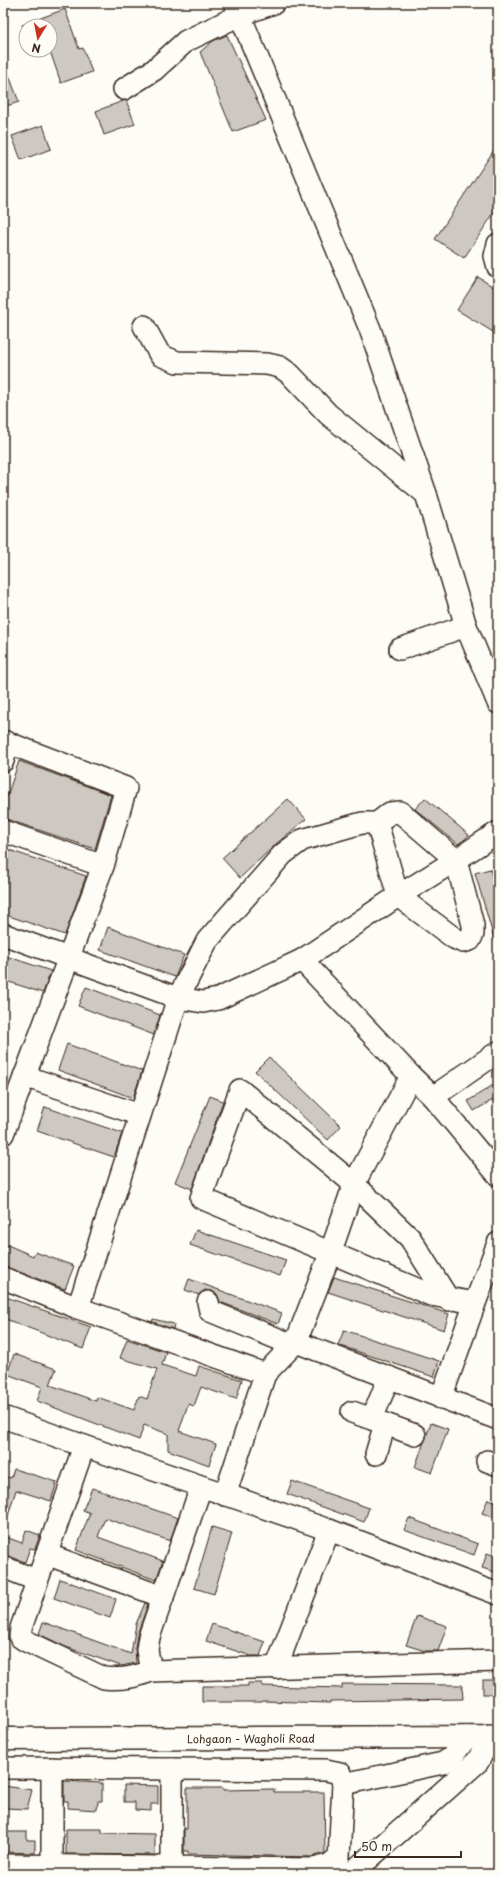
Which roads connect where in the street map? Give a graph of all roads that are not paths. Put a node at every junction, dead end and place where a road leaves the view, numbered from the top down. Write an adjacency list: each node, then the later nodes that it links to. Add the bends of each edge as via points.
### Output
1 (274, 3): 2 (street)
2 (238, 9): 3 (street, via 186,41 154,70); 7 (street, via 370,329)
3 (124, 89)
4 (498, 244): 5 (street, via 495,256)
5 (498, 267)
6 (144, 326): 7 (street, via 160,355 177,362 267,364 280,367 328,414)
7 (426, 494): 8 (street)
8 (466, 626): 9 (street); 10 (street)
9 (400, 649)
10 (498, 703)
11 (5, 748): 16 (street, via 126,788)
12 (377, 822): 15 (street, via 390,813 400,812); 17 (street); 21 (street, via 362,823 302,840 283,854 207,941)
13 (3, 831): 16 (street)
14 (498, 832): 15 (street)
15 (456, 860): 17 (street); 17 (street, via 473,925 470,940 463,942 454,938)
16 (103, 866): 19 (street)
17 (398, 896): 20 (street)
18 (3, 934): 19 (street)
19 (68, 958): 21 (street); 23 (street)
20 (302, 960): 21 (street, via 218,1000 204,1002); 24 (street)
21 (178, 998): 26 (street)
22 (498, 1052): 25 (street)
23 (24, 1076): 26 (street); 27 (street)
24 (410, 1076): 25 (street); 29 (street)
25 (433, 1097): 28 (street)
26 (140, 1115): 36 (street)
27 (3, 1134)
28 (498, 1175)
29 (354, 1184): 31 (street); 31 (street, via 240,1090 201,1198); 33 (street, via 410,1238)
30 (498, 1243): 35 (street)
31 (330, 1254): 33 (street); 37 (street)
32 (3, 1278): 36 (street)
33 (449, 1300): 35 (street)
34 (208, 1302): 37 (street, via 210,1311)
35 (475, 1304): 40 (street)
36 (78, 1308): 38 (street)
37 (295, 1344): 38 (street); 39 (street)
38 (265, 1374): 49 (street)
39 (389, 1377): 40 (street); 44 (street)
40 (441, 1398): 43 (street)
41 (352, 1412): 44 (street)
42 (3, 1416): 46 (street)
43 (498, 1419)
44 (379, 1422): 45 (street); 47 (street)
45 (415, 1435)
46 (84, 1446): 48 (street); 51 (street)
47 (376, 1454)
48 (201, 1487): 49 (street); 55 (street)
49 (225, 1495): 50 (street)
50 (329, 1530): 54 (street); 57 (street)
51 (46, 1554): 53 (street); 55 (street)
52 (3, 1566): 53 (street)
53 (36, 1580): 58 (street, via 21,1628 20,1637 26,1642 104,1678 135,1677)
54 (498, 1594)
55 (163, 1597): 58 (street, via 149,1637 147,1650)
56 (498, 1661): 57 (street)
57 (276, 1668): 58 (street)
58 (151, 1671)
59 (484, 1737): 60 (main road, Lohgaon - Wagholi Road); 64 (street, via 443,1763); 69 (main road, via 483,1751 478,1761)
60 (3, 1739)
61 (3, 1768): 62 (street)
62 (52, 1768): 63 (street); 67 (street)
63 (172, 1769): 64 (street, via 326,1770 340,1773); 66 (street)
64 (343, 1784): 68 (street, via 339,1857 329,1865)
65 (3, 1865): 67 (street)
66 (172, 1867): 67 (street); 68 (street)
67 (52, 1870)
68 (311, 1871)
69 (351, 1874)

